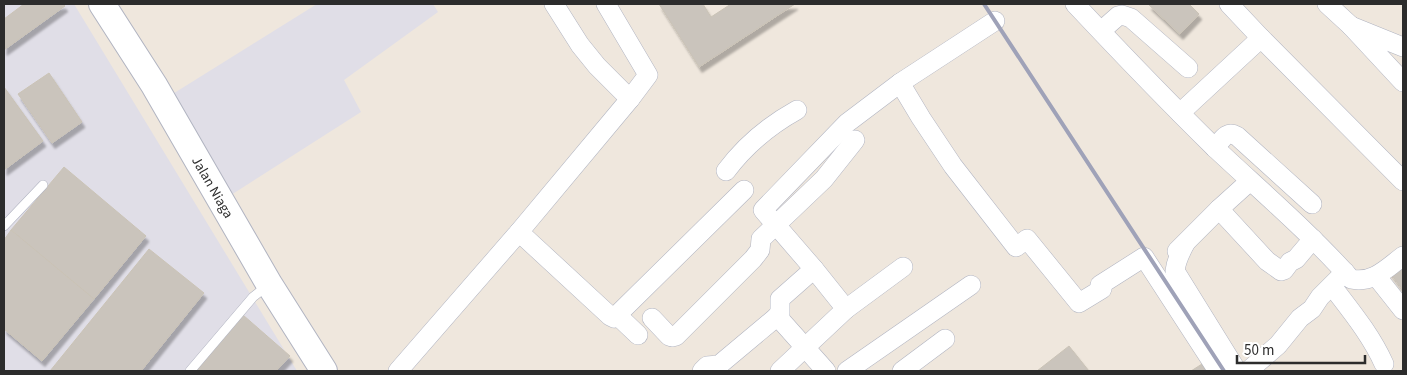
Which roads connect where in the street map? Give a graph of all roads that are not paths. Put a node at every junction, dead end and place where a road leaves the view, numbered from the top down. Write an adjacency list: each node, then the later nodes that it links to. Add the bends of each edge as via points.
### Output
1 (102, 4): 38 (street, Jalan Niaga, via 154,85)
2 (554, 4): 15 (street, via 580,45)
3 (606, 4): 15 (street, via 648,75)
4 (1075, 4): 9 (street)
5 (1229, 4): 10 (street)
6 (1327, 4): 8 (street)
7 (995, 21): 14 (street)
8 (1351, 26): 11 (street); 13 (street)
9 (1101, 31): 12 (street, via 1118,16 1131,18); 17 (street)
10 (1261, 38): 17 (street); 22 (street)
11 (1403, 47)
12 (1188, 68)
13 (1403, 82)
14 (900, 83): 27 (street, via 847,123 763,210); 35 (street, via 953,166 1016,247 1027,240 1080,303 1144,257)
15 (630, 99): 29 (street)
16 (797, 110): 20 (street, via 766,132)
17 (1180, 113): 19 (street)
18 (855, 140): 27 (street, via 824,179)
19 (1216, 148): 21 (street); 25 (street, via 1225,136 1232,133)
20 (726, 171)
21 (1250, 181): 26 (street); 30 (street)
22 (1403, 181)
23 (44, 185): 28 (lane)
24 (744, 190): 43 (street)
25 (1312, 204)
26 (1219, 208): 30 (street, via 1281,271); 31 (street)
27 (776, 224): 34 (street); 45 (street, via 761,239 760,250 676,336 669,336)
28 (4, 226)
29 (519, 232): 43 (street, via 610,316 614,318); 52 (street)
30 (1313, 239): 36 (street)
31 (1185, 244): 35 (street); 59 (street, via 1175,271)
32 (1403, 256): 37 (street)
33 (903, 267): 41 (street)
34 (814, 269): 41 (street); 44 (street, via 780,300 780,314)
35 (1153, 271): 58 (street)
36 (1345, 272): 37 (street, via 1357,280); 40 (street)
37 (1376, 276): 42 (street)
38 (269, 284): 50 (lane, via 253,297); 51 (street, Jalan Niaga)
39 (971, 284): 56 (street)
40 (1332, 286): 49 (street, via 1361,322 1378,351); 60 (street, via 1278,345)
41 (846, 309): 48 (street)
42 (1403, 310)
43 (617, 315): 46 (street)
44 (777, 316): 48 (street); 53 (street, via 719,365 707,366)
45 (652, 318)
46 (638, 336)
47 (945, 339): 57 (street)
48 (806, 348): 54 (street); 55 (street)
49 (1383, 369)
50 (190, 371)
51 (324, 371)
52 (398, 371)
53 (702, 371)
54 (780, 371)
55 (826, 371)
56 (847, 371)
57 (902, 371)
58 (1218, 371)
59 (1237, 371)
60 (1248, 371)

